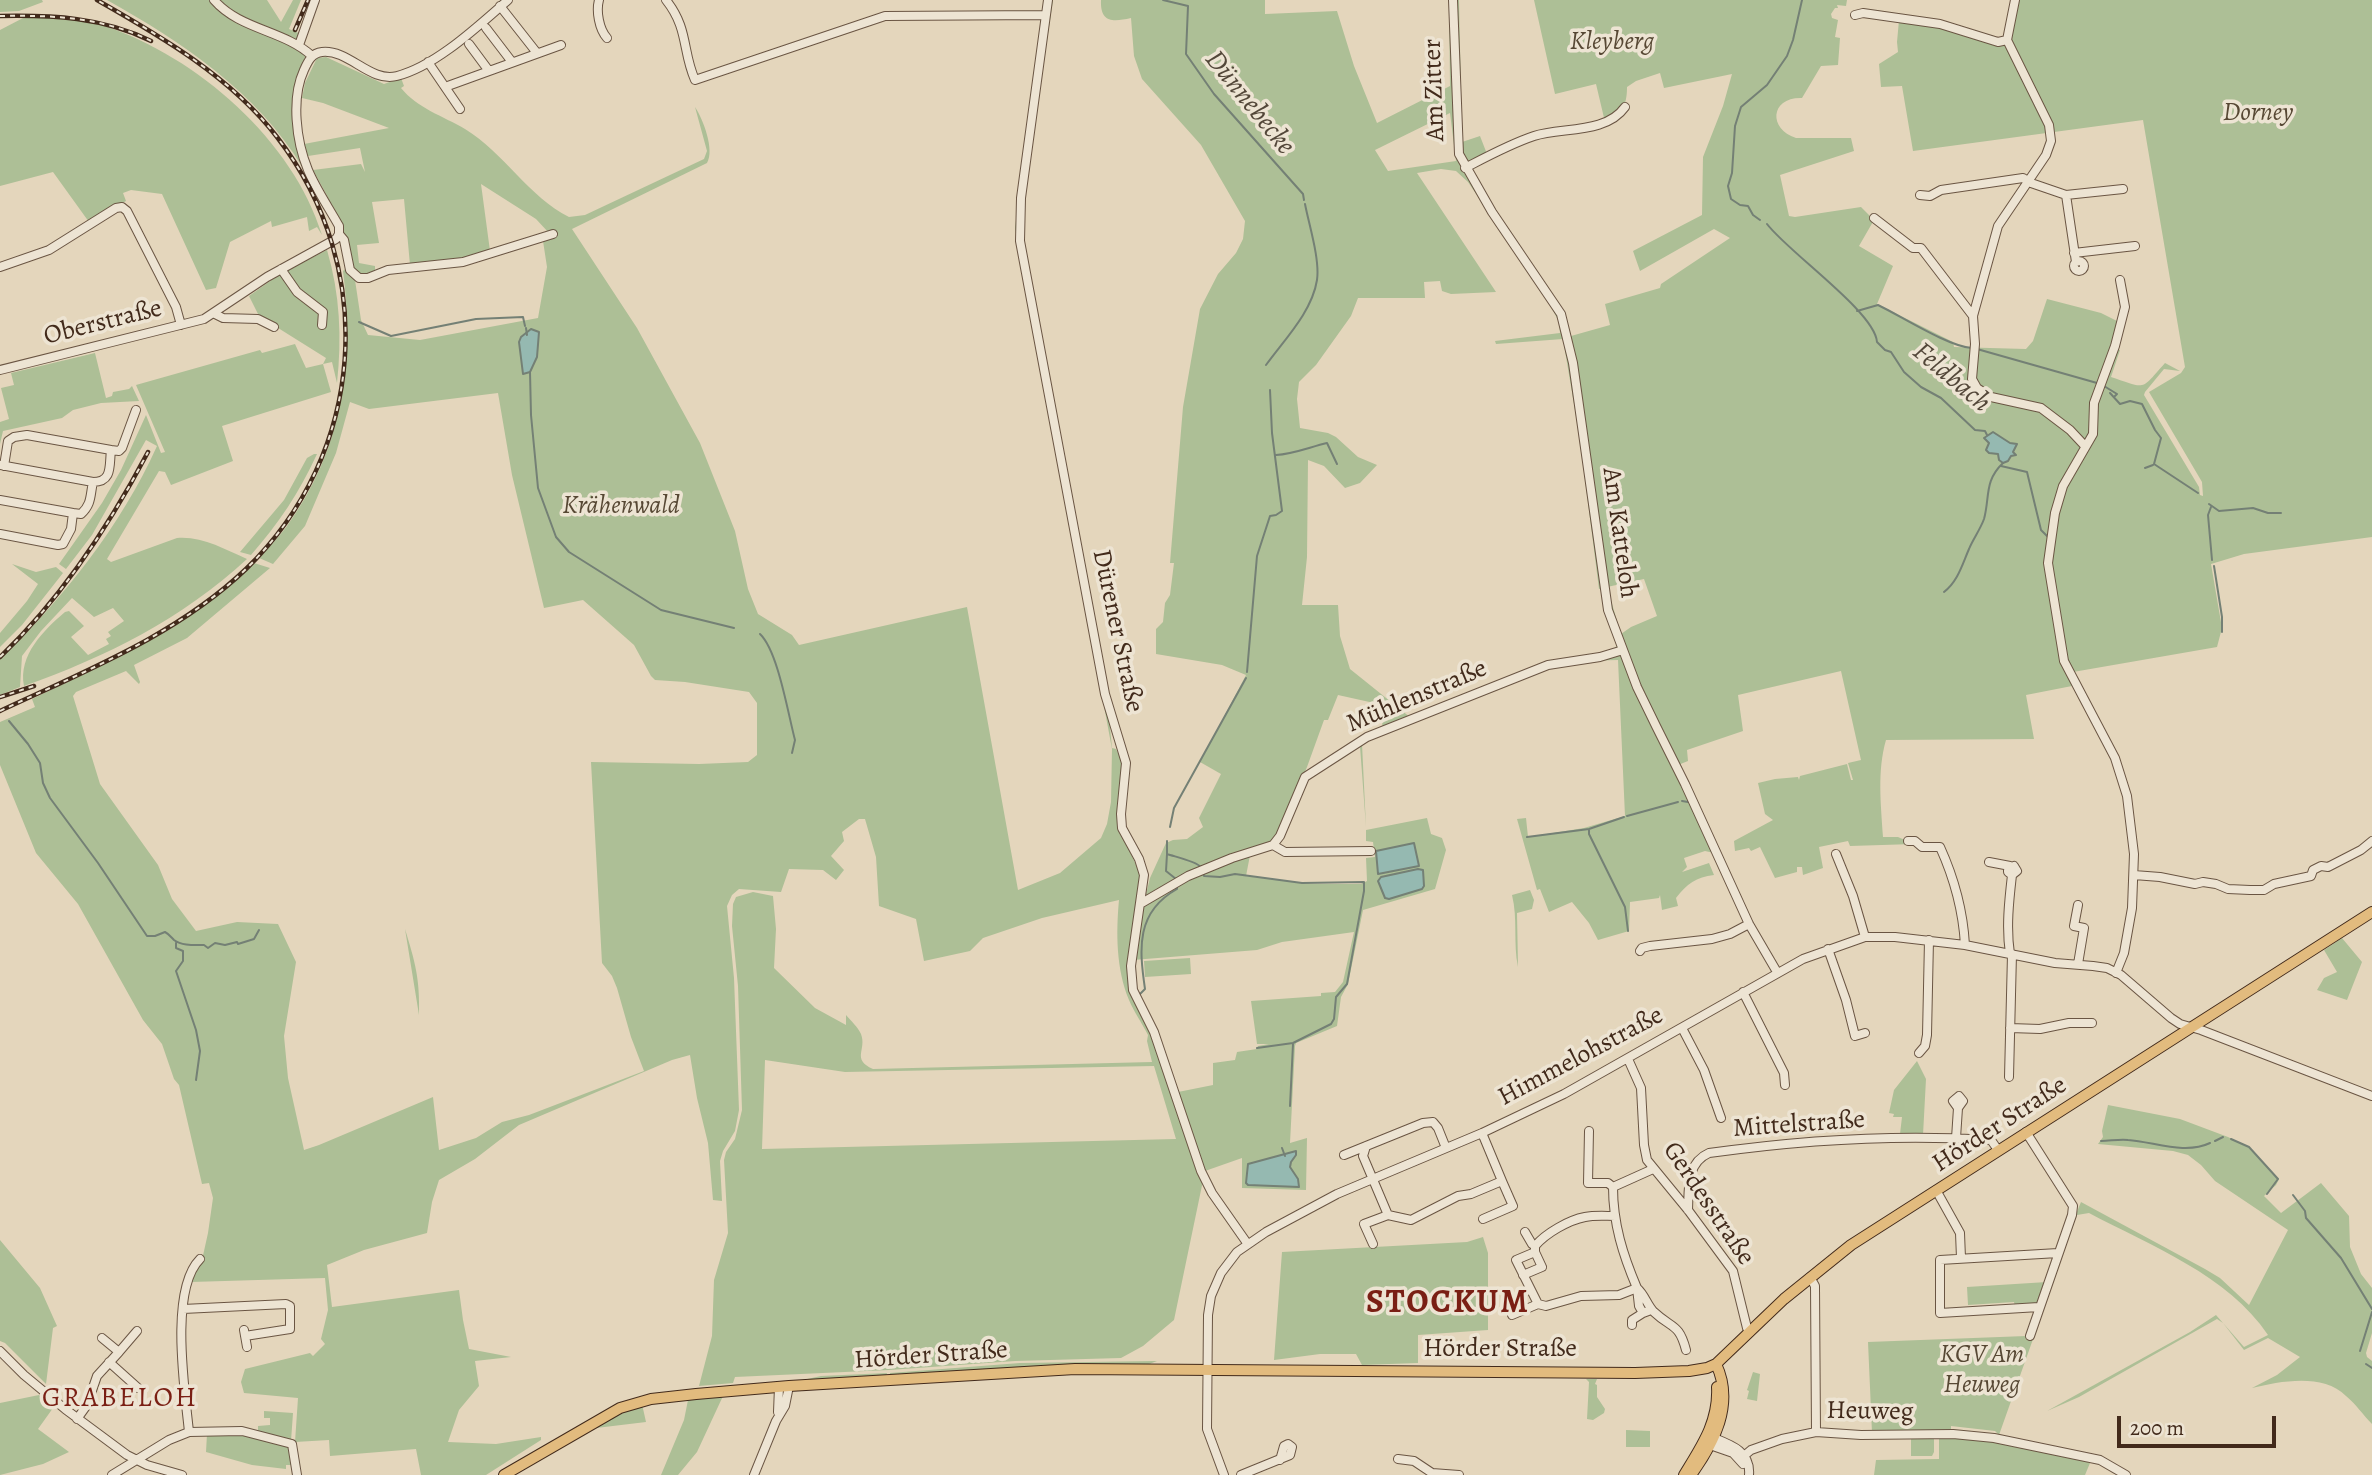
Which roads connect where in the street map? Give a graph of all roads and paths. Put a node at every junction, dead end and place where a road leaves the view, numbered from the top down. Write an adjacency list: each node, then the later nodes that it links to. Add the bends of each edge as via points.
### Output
1 (214, 0): 15 (street, via 242,21)
2 (315, 0): 15 (street)
3 (599, 0): 12 (street, via 602,32)
4 (666, 0): 9 (street, via 680,23 695,80 892,15)
5 (1048, 0): 9 (street, Dürener Straße)
6 (1454, 0): 25 (street, Am Zitter, via 1457,145)
7 (2015, 0): 13 (street)
8 (504, 3): 14 (street); 17 (street)
9 (1046, 15): 60 (street, Dürener Straße, via 1021,198 1020,241 1105,695 1126,763 1122,824 1144,875)
10 (1855, 15): 13 (street, via 1924,21 1998,42)
11 (486, 28): 20 (street)
12 (607, 38)
13 (2007, 40): 26 (street, via 2052,134 2049,150)
14 (466, 41): 19 (street); 21 (street)
15 (299, 45): 18 (street)
16 (561, 45): 17 (street)
17 (537, 52): 20 (street)
18 (312, 56): 19 (street, via 333,53 387,77); 32 (street, via 300,81 299,131 308,170)
19 (428, 62): 22 (street)
20 (512, 62): 21 (street)
21 (489, 71): 22 (street)
22 (445, 87): 24 (street)
23 (1625, 107): 25 (street, via 1605,122 1535,136)
24 (460, 109)
25 (1465, 168): 30 (street, Am Zitter)
26 (2027, 180): 28 (street); 29 (street); 39 (street, via 1998,226)
27 (2123, 189): 29 (street)
28 (1920, 195)
29 (2066, 195): 34 (street, via 2075,258)
30 (1492, 212): 52 (street, Am Katteloh, via 1560,314 1567,334 1603,590)
31 (1874, 218): 39 (street, via 1913,248 1921,248)
32 (340, 234): 33 (street, via 350,270 361,279 388,270 463,262); 36 (street, Oberstraße)
33 (554, 234)
34 (2135, 246)
35 (0, 267): 40 (street, via 49,250 122,207 176,307)
36 (281, 269): 38 (street, Oberstraße); 41 (street, via 297,292 323,312)
37 (2120, 280): 45 (street, via 2125,307 2094,403 2093,434)
38 (215, 314): 40 (street, Oberstraße); 42 (street, Oberstraße, via 251,318)
39 (1973, 316): 45 (street, via 1972,379 1982,393 2040,408)
40 (181, 325): 43 (street, Oberstraße)
41 (322, 325)
42 (274, 327)
43 (0, 370)
44 (136, 410): 46 (street, via 122,448)
45 (2085, 446): 59 (street, via 2063,486 2048,563 2064,661 2115,758 2125,787)
46 (111, 450): 47 (street, via 22,435 8,442); 48 (street, via 108,476)
47 (2, 465): 48 (street)
48 (93, 482): 50 (street, via 87,507 81,514)
49 (0, 500): 50 (street)
50 (73, 513): 51 (street, via 71,529 61,545)
51 (0, 534)
52 (1623, 650): 55 (street, Mühlenstraße, via 1548,665 1367,737 1305,777); 63 (street, Am Katteloh)
53 (1908, 841): 66 (street, via 1940,847 1957,889)
54 (2372, 841): 59 (street, via 2328,867 2313,870 2311,876 2264,890 2228,890 2216,884)
55 (1273, 845): 56 (street, via 1286,852); 60 (street, via 1203,870)
56 (1371, 851)
57 (1836, 854): 64 (street)
58 (1989, 862): 69 (street, via 2011,870)
59 (2134, 875): 72 (street, via 2128,937)
60 (1140, 904): 108 (street, Dürener Straße, via 1131,966 1133,990 1154,1032 1201,1171)
61 (2078, 905): 70 (street, via 2074,926 2084,928)
62 (2372, 912): 75 (main road, Hörder Straße)
63 (1749, 924): 68 (street, via 1712,939); 71 (street, Am Katteloh)
64 (1865, 937): 65 (street, Himmelohstraße); 67 (street, Himmelohstraße)
65 (1929, 940): 66 (street, Himmelohstraße); 79 (street, via 1927,1035)
66 (1965, 945): 69 (street, Himmelohstraße)
67 (1828, 949): 71 (street, Himmelohstraße); 78 (street, via 1855,1036)
68 (1640, 951)
69 (2011, 954): 70 (street, Himmelohstraße); 77 (street)
70 (2078, 964): 72 (street, Himmelohstraße)
71 (1777, 972): 73 (street, Himmelohstraße)
72 (2116, 972): 75 (street, Himmelohstraße, via 2171,1018)
73 (1743, 992): 76 (street, Himmelohstraße); 84 (street, via 1784,1073)
74 (2092, 1023): 77 (street)
75 (2191, 1027): 85 (street, Himmelohstraße); 89 (main road, Hörder Straße)
76 (1682, 1028): 80 (street, Himmelohstraße); 87 (street)
77 (2010, 1028): 82 (street)
78 (1865, 1033)
79 (1919, 1053)
80 (1628, 1059): 90 (street, Himmelohstraße); 96 (street, Gerdesstraße, via 1641,1088 1644,1152)
81 (1999, 1059): 82 (street)
82 (2010, 1060): 83 (street)
83 (2009, 1077)
84 (1785, 1085)
85 (2372, 1096)
86 (1958, 1108): 91 (street)
87 (1721, 1118)
88 (1589, 1131): 100 (street, via 1588,1183 1608,1183)
89 (2026, 1132): 94 (main road, Hörder Straße); 111 (street, via 2073,1206)
90 (1482, 1133): 93 (street, Himmelohstraße); 98 (street)
91 (1956, 1138): 94 (street, Mittelstraße, via 1991,1140); 103 (street, Mittelstraße, via 1709,1153 1693,1169)
92 (1366, 1146): 93 (street, via 1433,1122); 95 (street); 97 (street, via 1363,1156)
93 (1446, 1148): 97 (street, Himmelohstraße)
94 (1998, 1150): 101 (main road, Hörder Straße)
95 (1344, 1155)
96 (1653, 1169): 100 (street); 103 (street, Gerdesstraße)
97 (1371, 1179): 104 (street); 108 (street, Himmelohstraße)
98 (1502, 1181): 102 (street); 104 (street, via 1458,1196 1411,1220)
99 (1516, 1188): 102 (street)
100 (1613, 1188): 105 (street)
101 (1936, 1191): 112 (street, via 1960,1233); 115 (main road, Hörder Straße)
102 (1507, 1192): 106 (street, via 1513,1206)
103 (1688, 1210): 124 (street, Gerdesstraße, via 1733,1271)
104 (1388, 1215): 109 (street, via 1362,1220)
105 (1615, 1216): 110 (street, via 1584,1217 1542,1237); 116 (street, via 1623,1255)
106 (1483, 1219)
107 (1525, 1232): 110 (street)
108 (1247, 1243): 133 (street, Himmelohstraße, via 1225,1266 1211,1296)
109 (1373, 1244)
110 (1535, 1249): 114 (street, via 1516,1261); 114 (street, via 1542,1267)
111 (2058, 1253): 112 (street); 118 (street)
112 (1961, 1258): 118 (street, via 1940,1260 1940,1313)
113 (200, 1259): 119 (street, via 190,1276)
114 (1523, 1275): 117 (street)
115 (1810, 1277): 124 (main road, Hörder Straße); 138 (street, via 1815,1286)
116 (1637, 1288): 117 (street, via 1619,1295); 120 (street, via 1639,1306)
117 (1538, 1304): 121 (street)
118 (2039, 1307): 125 (street)
119 (183, 1309): 127 (street, via 289,1305 290,1329 245,1333); 137 (street, via 181,1346)
120 (1647, 1312): 122 (street, via 1632,1320); 128 (street, via 1682,1334)
121 (1512, 1315)
122 (1632, 1325)
123 (137, 1331): 129 (street)
124 (1750, 1332): 132 (main road, Hörder Straße)
125 (2030, 1336)
126 (102, 1338): 129 (street)
127 (247, 1347)
128 (1686, 1350)
129 (118, 1352): 131 (street)
130 (2, 1357): 136 (street)
131 (109, 1362): 135 (street); 136 (street, via 97,1376)
132 (1714, 1365): 133 (main road, Hörder Straße, via 1635,1373); 139 (main road, via 1722,1380 1724,1401)
133 (1208, 1371): 134 (main road, Hörder Straße, via 1075,1368); 150 (street, Himmelohstraße, via 1208,1429)
134 (784, 1387): 148 (main road, Hörder Straße, via 651,1399 620,1408); 149 (street, via 778,1417)
135 (138, 1388)
136 (77, 1419): 141 (street)
137 (189, 1432): 141 (street); 147 (street, via 242,1431 292,1444)
138 (1816, 1432): 140 (street, Heuweg, via 1751,1450); 156 (street, Heuweg, via 1994,1438 2100,1460)
139 (1710, 1441): 140 (street, via 1734,1446); 153 (main road); 154 (main road)
140 (1744, 1458): 155 (street, via 1749,1463)
141 (136, 1460): 145 (street); 146 (street)
142 (1280, 1460): 151 (street)
143 (1398, 1460): 144 (street, via 1414,1461)
144 (1432, 1474): 152 (street)
145 (112, 1475)
146 (182, 1475)
147 (297, 1475)
148 (504, 1475)
149 (754, 1475)
150 (1224, 1475)
151 (1241, 1475)
152 (1460, 1475)
153 (1684, 1475)
154 (1691, 1475)
155 (1748, 1475)
156 (2126, 1475)

